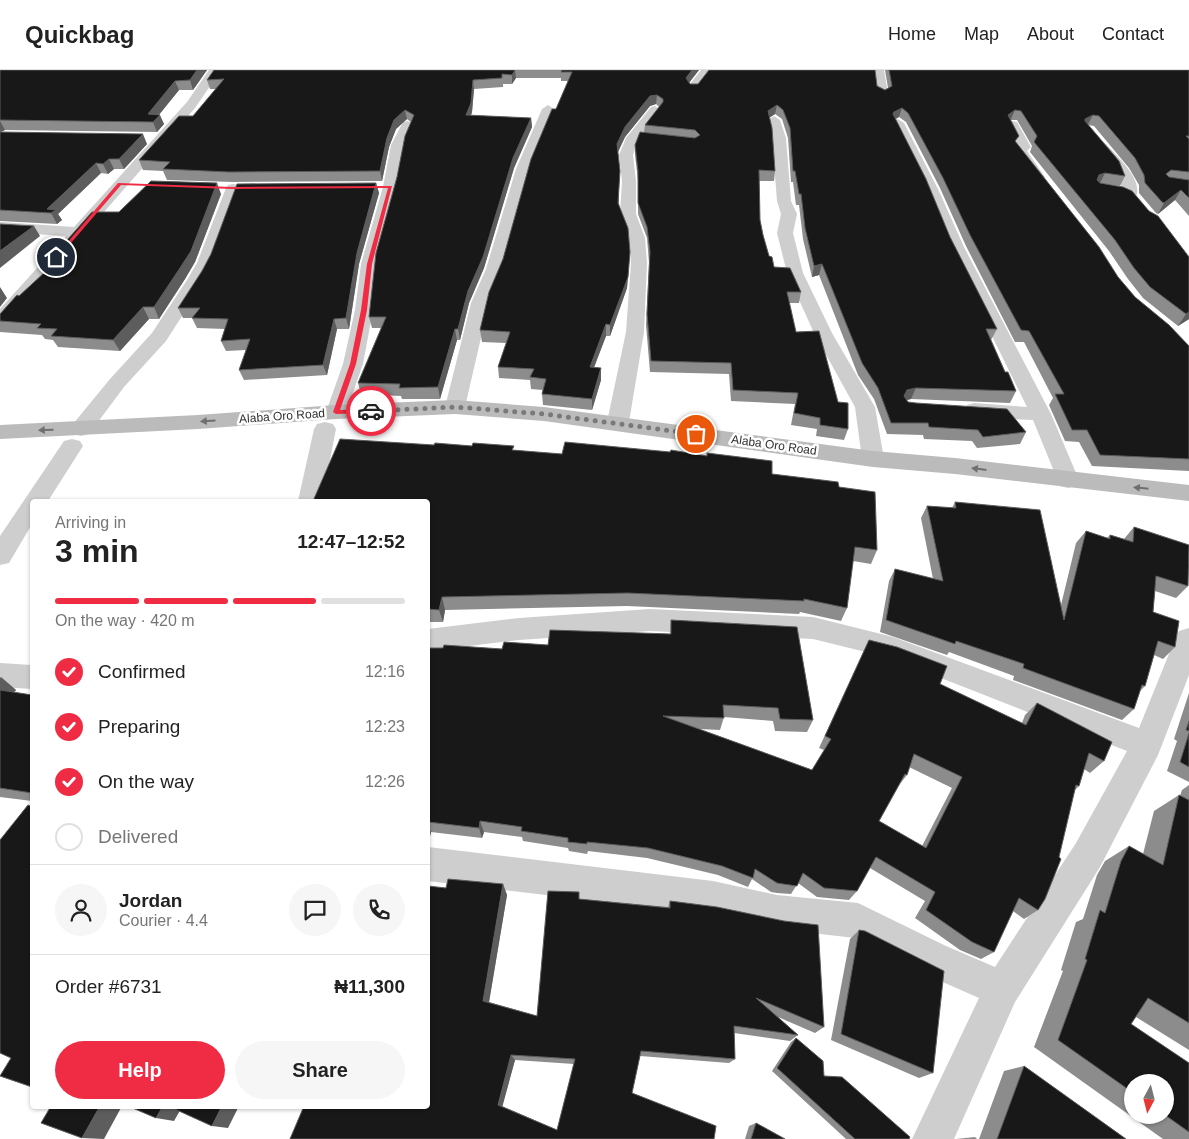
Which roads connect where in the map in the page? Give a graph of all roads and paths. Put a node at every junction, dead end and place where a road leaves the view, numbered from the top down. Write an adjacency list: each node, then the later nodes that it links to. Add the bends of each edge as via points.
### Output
1 (215, 70): 13 (street, via 191,105)
2 (707, 70): 4 (street)
3 (878, 70): 5 (street)
4 (693, 88)
5 (882, 94)
6 (548, 109): 25 (street, via 520,179 494,270 480,303)
7 (655, 110): 29 (street, via 633,138 626,155 628,214 637,238 639,263 635,332)
8 (774, 120): 33 (street, via 789,214 785,233 795,273 823,333 865,407)
9 (898, 123): 27 (street, via 956,247)
10 (408, 125): 18 (street, via 398,144)
11 (1012, 125): 19 (street, via 1024,147 1019,150)
12 (140, 138): 13 (street)
13 (160, 138): 15 (street)
14 (1094, 138): 21 (street, via 1126,176 1135,201)
15 (120, 184): 16 (street); 23 (street)
16 (140, 185)
17 (372, 187): 18 (street)
18 (390, 187): 28 (street, via 369,264 353,364)
19 (1047, 187)
20 (251, 188): 31 (street, via 224,188 205,263 191,287 160,336 117,383)
21 (1110, 191)
22 (0, 228): 23 (street)
23 (76, 232): 24 (street)
24 (0, 320)
25 (456, 407): 28 (main road, Alaba Oro Road, via 393,411); 29 (main road, Alaba Oro Road)
26 (951, 409): 27 (street)
27 (1041, 414): 34 (street)
28 (331, 421): 31 (main road, Alaba Oro Road); 37 (street); 39 (main road, Alaba Oro Road, via 524,428)
29 (618, 422): 33 (main road, Alaba Oro Road)
30 (0, 432): 31 (main road, Alaba Oro Road, one-way to 30)
31 (77, 438): 32 (main road, Alaba Oro Road); 36 (street)
32 (0, 448)
33 (873, 459): 34 (main road, Alaba Oro Road, one-way to 33)
34 (1068, 480): 35 (main road, Alaba Oro Road, one-way to 34)
35 (1189, 493)
36 (37, 499)
37 (311, 499)
38 (30, 509): 40 (street)
39 (1189, 511)
40 (0, 556)
41 (1189, 639): 45 (street)
42 (430, 640): 45 (street, via 519,629 650,620 813,628 893,648)
43 (0, 675): 44 (street)
44 (30, 677)
45 (1147, 745): 47 (street, via 1088,854)
46 (430, 864): 47 (street, via 713,898 777,912 858,921 933,960)
47 (1002, 989): 48 (street)
48 (933, 1139)

